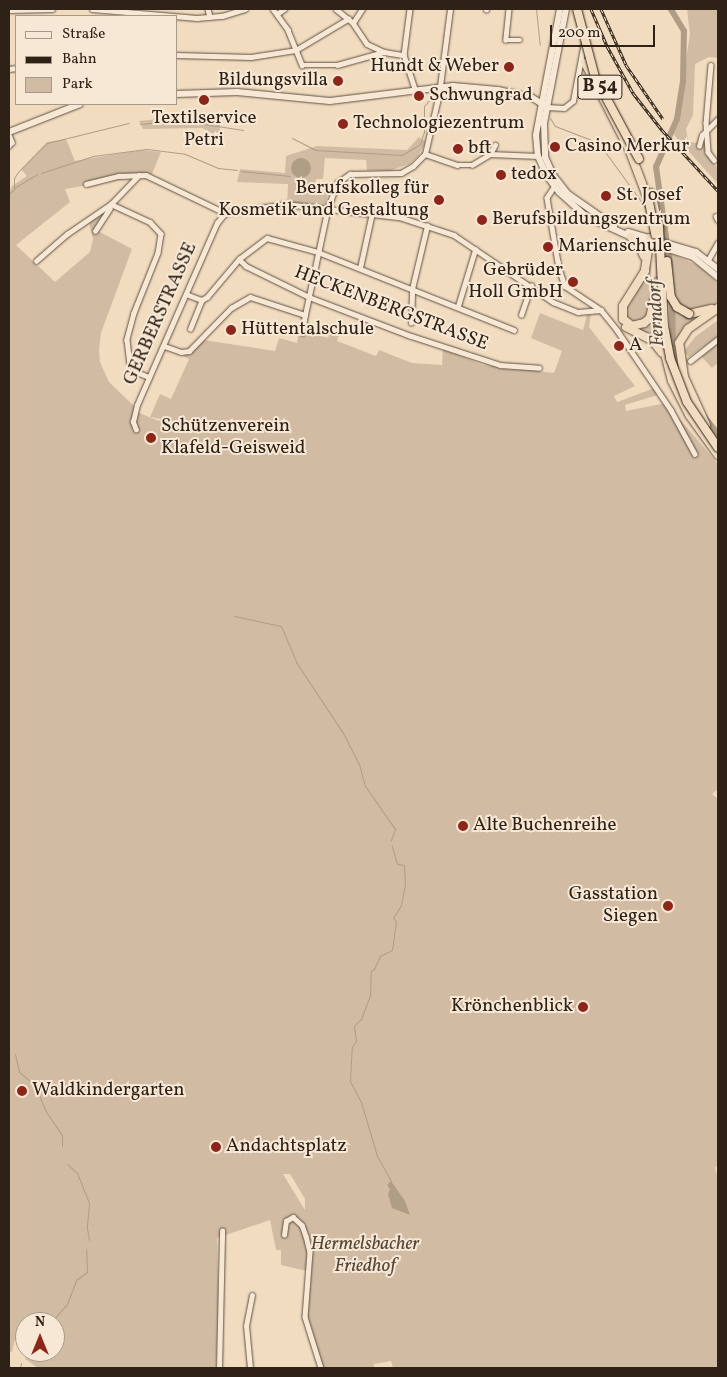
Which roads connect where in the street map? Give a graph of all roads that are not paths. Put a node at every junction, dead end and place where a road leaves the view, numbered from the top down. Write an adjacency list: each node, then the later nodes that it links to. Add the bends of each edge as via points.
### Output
1 (52, 9): 17 (street)
2 (92, 9): 19 (street)
3 (208, 9): 19 (street)
4 (245, 9): 19 (street)
5 (273, 9): 18 (street)
6 (284, 9): 18 (street)
7 (336, 9): 20 (street)
8 (362, 9): 21 (street)
9 (410, 9): 26 (street)
10 (450, 9): 29 (street)
11 (510, 9): 23 (street, via 506,40)
12 (560, 9): 30 (main road)
13 (566, 9): 36 (main road)
14 (571, 9): 70 (highway, B 54, bridge, via 591,79 629,149 645,188 656,239)
15 (577, 9): 55 (highway, B 54, bridge, via 592,68 639,159)
16 (9, 10): 17 (street)
17 (27, 10)
18 (277, 14): 24 (street)
19 (210, 17)
20 (348, 19): 21 (street); 24 (street)
21 (353, 23): 25 (street, via 367,44)
22 (586, 32): 36 (street, via 573,101 564,108)
23 (520, 40)
24 (296, 50): 25 (street, via 300,62 309,66 337,65); 27 (street, via 251,57)
25 (384, 52): 26 (street)
26 (404, 55): 31 (street)
27 (178, 56)
28 (711, 65): 38 (street)
29 (440, 86): 31 (main road); 33 (main road, via 472,86); 43 (street)
30 (546, 87): 34 (main road); 36 (main road)
31 (415, 89): 32 (main road, via 330,101 237,92)
32 (178, 94)
33 (513, 94): 34 (main road); 36 (main road)
34 (531, 97): 36 (main road)
35 (78, 105): 39 (main road)
36 (543, 105): 45 (main road, via 536,135); 49 (main road, via 543,148)
37 (718, 119): 38 (street)
38 (708, 128): 42 (street); 46 (street, via 708,152)
39 (9, 134): 40 (street)
40 (11, 144)
41 (495, 145): 44 (street)
42 (699, 146)
43 (425, 154): 44 (street, via 464,166 478,163); 51 (street, via 413,166 400,172 346,176 335,186)
44 (490, 154): 45 (street)
45 (538, 156): 49 (main road)
46 (714, 160)
47 (139, 175): 48 (street); 50 (street); 52 (street, via 146,175)
48 (86, 184)
49 (556, 185): 57 (main road, via 587,217); 58 (main road, via 603,220); 79 (street, via 547,198 565,286)
50 (112, 204): 56 (street); 66 (street, via 67,234); 91 (street, via 150,222 161,234 158,253 134,313 128,340 130,363 139,373)
51 (328, 207): 52 (street, via 265,205); 53 (street); 62 (street)
52 (225, 213): 73 (street, GERBERSTRASSE)
53 (372, 213): 54 (street, via 399,216); 67 (street)
54 (427, 226): 61 (street, via 454,236); 72 (street)
55 (659, 227): 76 (highway, bridge, via 664,236 671,297 678,307 689,314 702,314); 93 (highway, B 54, bridge, via 664,326 670,358 687,402)
56 (95, 231)
57 (631, 238): 58 (main road); 63 (highway)
58 (649, 242): 60 (main road); 63 (highway); 70 (highway, via 642,278 622,311 623,319 632,326 647,322)
59 (718, 243): 65 (street)
60 (674, 248): 65 (main road); 69 (main road, via 698,260)
61 (475, 250): 71 (street); 77 (street)
62 (318, 252): 64 (street, via 267,238); 67 (street); 74 (street)
63 (644, 256): 88 (highway, via 638,275 618,310 624,325 656,344)
64 (239, 259): 74 (street, HECKENBERGSTRASSE, via 246,266); 75 (street)
65 (708, 260): 68 (main road)
66 (36, 261)
67 (360, 268): 72 (street)
68 (718, 268)
69 (718, 277)
70 (658, 282): 88 (highway, B 54, via 659,326)
71 (531, 286): 79 (street, via 553,302 578,312); 81 (street)
72 (412, 289): 77 (street); 82 (street)
73 (186, 294): 75 (street); 87 (street, GERBERSTRASSE)
74 (309, 297): 80 (street); 90 (street, HECKENBERGSTRASSE, via 492,363)
75 (202, 300): 83 (street)
76 (718, 304)
77 (458, 306): 84 (street)
78 (718, 308): 93 (highway, bridge, via 692,327 679,343 681,366 695,405)
79 (601, 310): 94 (street, via 654,384)
80 (305, 315): 85 (street); 87 (street, via 250,297 231,308 190,352)
81 (521, 315)
82 (411, 323)
83 (190, 329)
84 (514, 330)
85 (302, 332)
86 (718, 339): 89 (street)
87 (164, 346): 91 (street, GERBERSTRASSE)
88 (665, 359): 95 (highway, B 54, via 683,404)
89 (690, 361)
90 (539, 368)
91 (149, 377): 92 (street, GERBERSTRASSE, via 135,411)
92 (136, 430)
93 (718, 448)
94 (695, 454)
95 (718, 455)
96 (222, 1231): 99 (street)
97 (284, 1235): 101 (street, via 286,1221 293,1217 302,1225 306,1236 310,1252 304,1317)
98 (252, 1296): 100 (street, via 246,1326)
99 (219, 1368)
100 (250, 1368)
101 (321, 1368)

